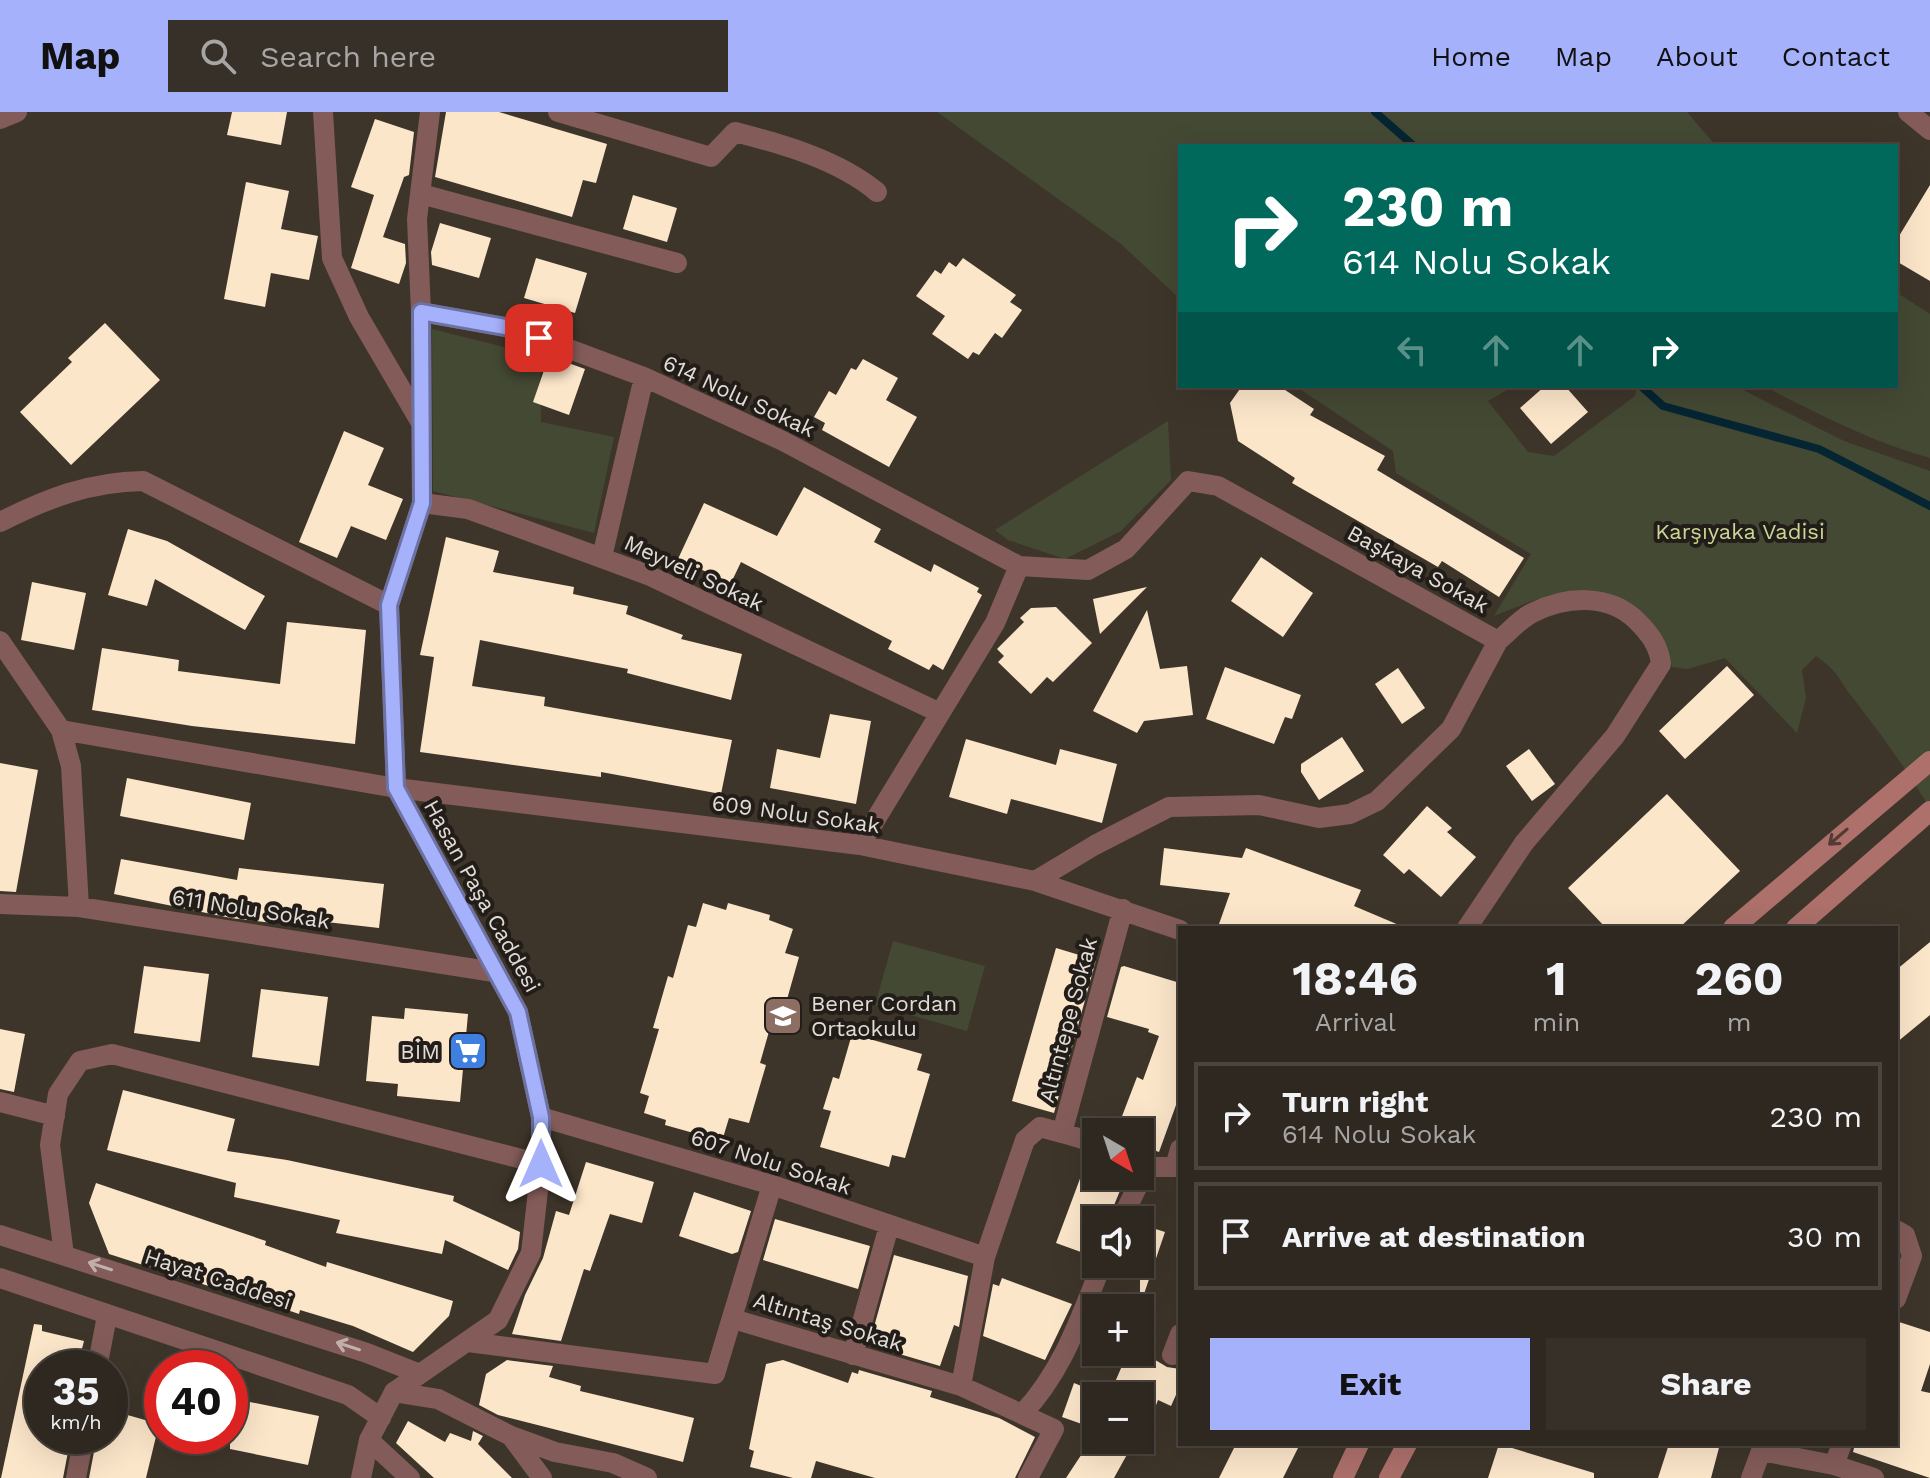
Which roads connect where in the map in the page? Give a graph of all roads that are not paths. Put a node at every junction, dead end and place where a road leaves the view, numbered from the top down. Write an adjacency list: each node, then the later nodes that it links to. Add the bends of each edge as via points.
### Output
1 (17, 112): 6 (street)
2 (323, 112): 13 (street, via 332,258 359,317)
3 (430, 112): 9 (street, Hasan Paşa Caddesi)
4 (560, 112): 8 (street, via 711,157 735,132 861,178)
5 (1908, 112): 7 (street)
6 (0, 119)
7 (1930, 130)
8 (877, 192)
9 (421, 194): 10 (street); 11 (street, Hasan Paşa Caddesi)
10 (677, 263)
11 (421, 312): 12 (street, 614 Nolu Sokak, via 516,329); 13 (street, Hasan Paşa Caddesi)
12 (644, 377): 16 (street); 17 (street, 614 Nolu Sokak, via 783,441)
13 (421, 423): 14 (street, Hasan Paşa Caddesi)
14 (422, 503): 16 (street, Meyveli Sokak, via 468,509); 18 (street, Hasan Paşa Caddesi)
15 (0, 522): 18 (street, via 37,503 104,482 143,481)
16 (602, 557): 21 (street, Meyveli Sokak)
17 (1019, 566): 20 (street, Başkaya Sokak, via 1088,570 1126,549 1188,481 1218,486); 21 (street, via 995,623)
18 (389, 605): 24 (street, Hasan Paşa Caddesi)
19 (0, 641): 22 (street)
20 (1498, 641): 27 (street, via 1451,729 1377,801 1350,814 1319,818 1259,805 1169,807); 31 (street, Başkaya Sokak, via 1530,613 1573,598 1600,601 1626,610 1637,621 1659,650 1661,664 1615,736 1524,843)
21 (938, 712): 26 (street)
22 (61, 730): 24 (street, 609 Nolu Sokak); 29 (street, via 71,766)
23 (1930, 761): 32 (main road, one-way to 32)
24 (396, 788): 26 (street, 609 Nolu Sokak); 35 (street, Hasan Paşa Caddesi)
25 (1929, 812): 33 (main road)
26 (860, 845): 27 (street, 609 Nolu Sokak)
27 (1035, 881): 30 (street, 609 Nolu Sokak)
28 (0, 904): 29 (street, 611 Nolu Sokak)
29 (79, 907): 35 (street, 611 Nolu Sokak)
30 (1123, 909): 34 (street, 609 Nolu Sokak); 39 (street, Altıntepe Sokak)
31 (1468, 926)
32 (1735, 926)
33 (1798, 926)
34 (1178, 929)
35 (494, 972): 38 (street, Hasan Paşa Caddesi, via 518,1012)
36 (0, 1102): 37 (street)
37 (55, 1116): 43 (street, via 58,1094 80,1061 112,1054); 49 (street, via 50,1145)
38 (541, 1117): 43 (street, Hasan Paşa Caddesi); 44 (street, 607 Nolu Sokak)
39 (1062, 1133): 40 (street); 50 (street, Altıntepe Sokak, via 1040,1127 1025,1140)
40 (1082, 1139)
41 (1154, 1158): 42 (street)
42 (1178, 1161): 45 (street, via 1147,1167)
43 (541, 1164): 57 (street, Hasan Paşa Caddesi, via 531,1253 498,1320)
44 (772, 1185): 46 (street, 607 Nolu Sokak); 55 (street)
45 (1128, 1206)
46 (889, 1226): 50 (street, 607 Nolu Sokak); 59 (street)
47 (1898, 1231): 53 (street, via 1905,1235 1912,1256)
48 (0, 1235): 49 (street, Hayat Caddesi)
49 (64, 1255): 61 (street, Hayat Caddesi, one-way to 49)
50 (985, 1257): 62 (street, Altıntepe Sokak)
51 (0, 1278): 54 (street)
52 (1096, 1278): 64 (street, via 1065,1356)
53 (1898, 1294)
54 (107, 1316): 58 (street); 65 (street, via 348,1395)
55 (733, 1319): 57 (street, Altıntaş Sokak, via 715,1374); 59 (street, Altıntaş Sokak)
56 (1178, 1339): 60 (street)
57 (468, 1342): 61 (street, Hasan Paşa Caddesi)
58 (100, 1350)
59 (853, 1355): 62 (street, Altıntaş Sokak)
60 (1172, 1355)
61 (420, 1374): 63 (street, Hasan Paşa Caddesi)
62 (961, 1386): 64 (street, Altıntaş Sokak)
63 (394, 1392): 65 (street, Hasan Paşa Caddesi); 66 (street, via 438,1399)
64 (1022, 1414): 78 (street, Altıntaş Sokak, via 1054,1429)
65 (381, 1418): 67 (street, Hasan Paşa Caddesi)
66 (511, 1436): 76 (street); 77 (street, via 555,1452 613,1463)
67 (369, 1440): 74 (street, Hasan Paşa Caddesi); 75 (street)
68 (1358, 1446): 79 (main road)
69 (1406, 1446): 80 (main road)
70 (1841, 1446): 72 (street)
71 (81, 1454): 73 (street)
72 (1834, 1465): 81 (street, via 1761,1451); 82 (street)
73 (76, 1478)
74 (361, 1478)
75 (410, 1478)
76 (542, 1478)
77 (647, 1478)
78 (1028, 1478)
79 (1343, 1478)
80 (1389, 1478)
81 (1751, 1478)
82 (1874, 1478)

